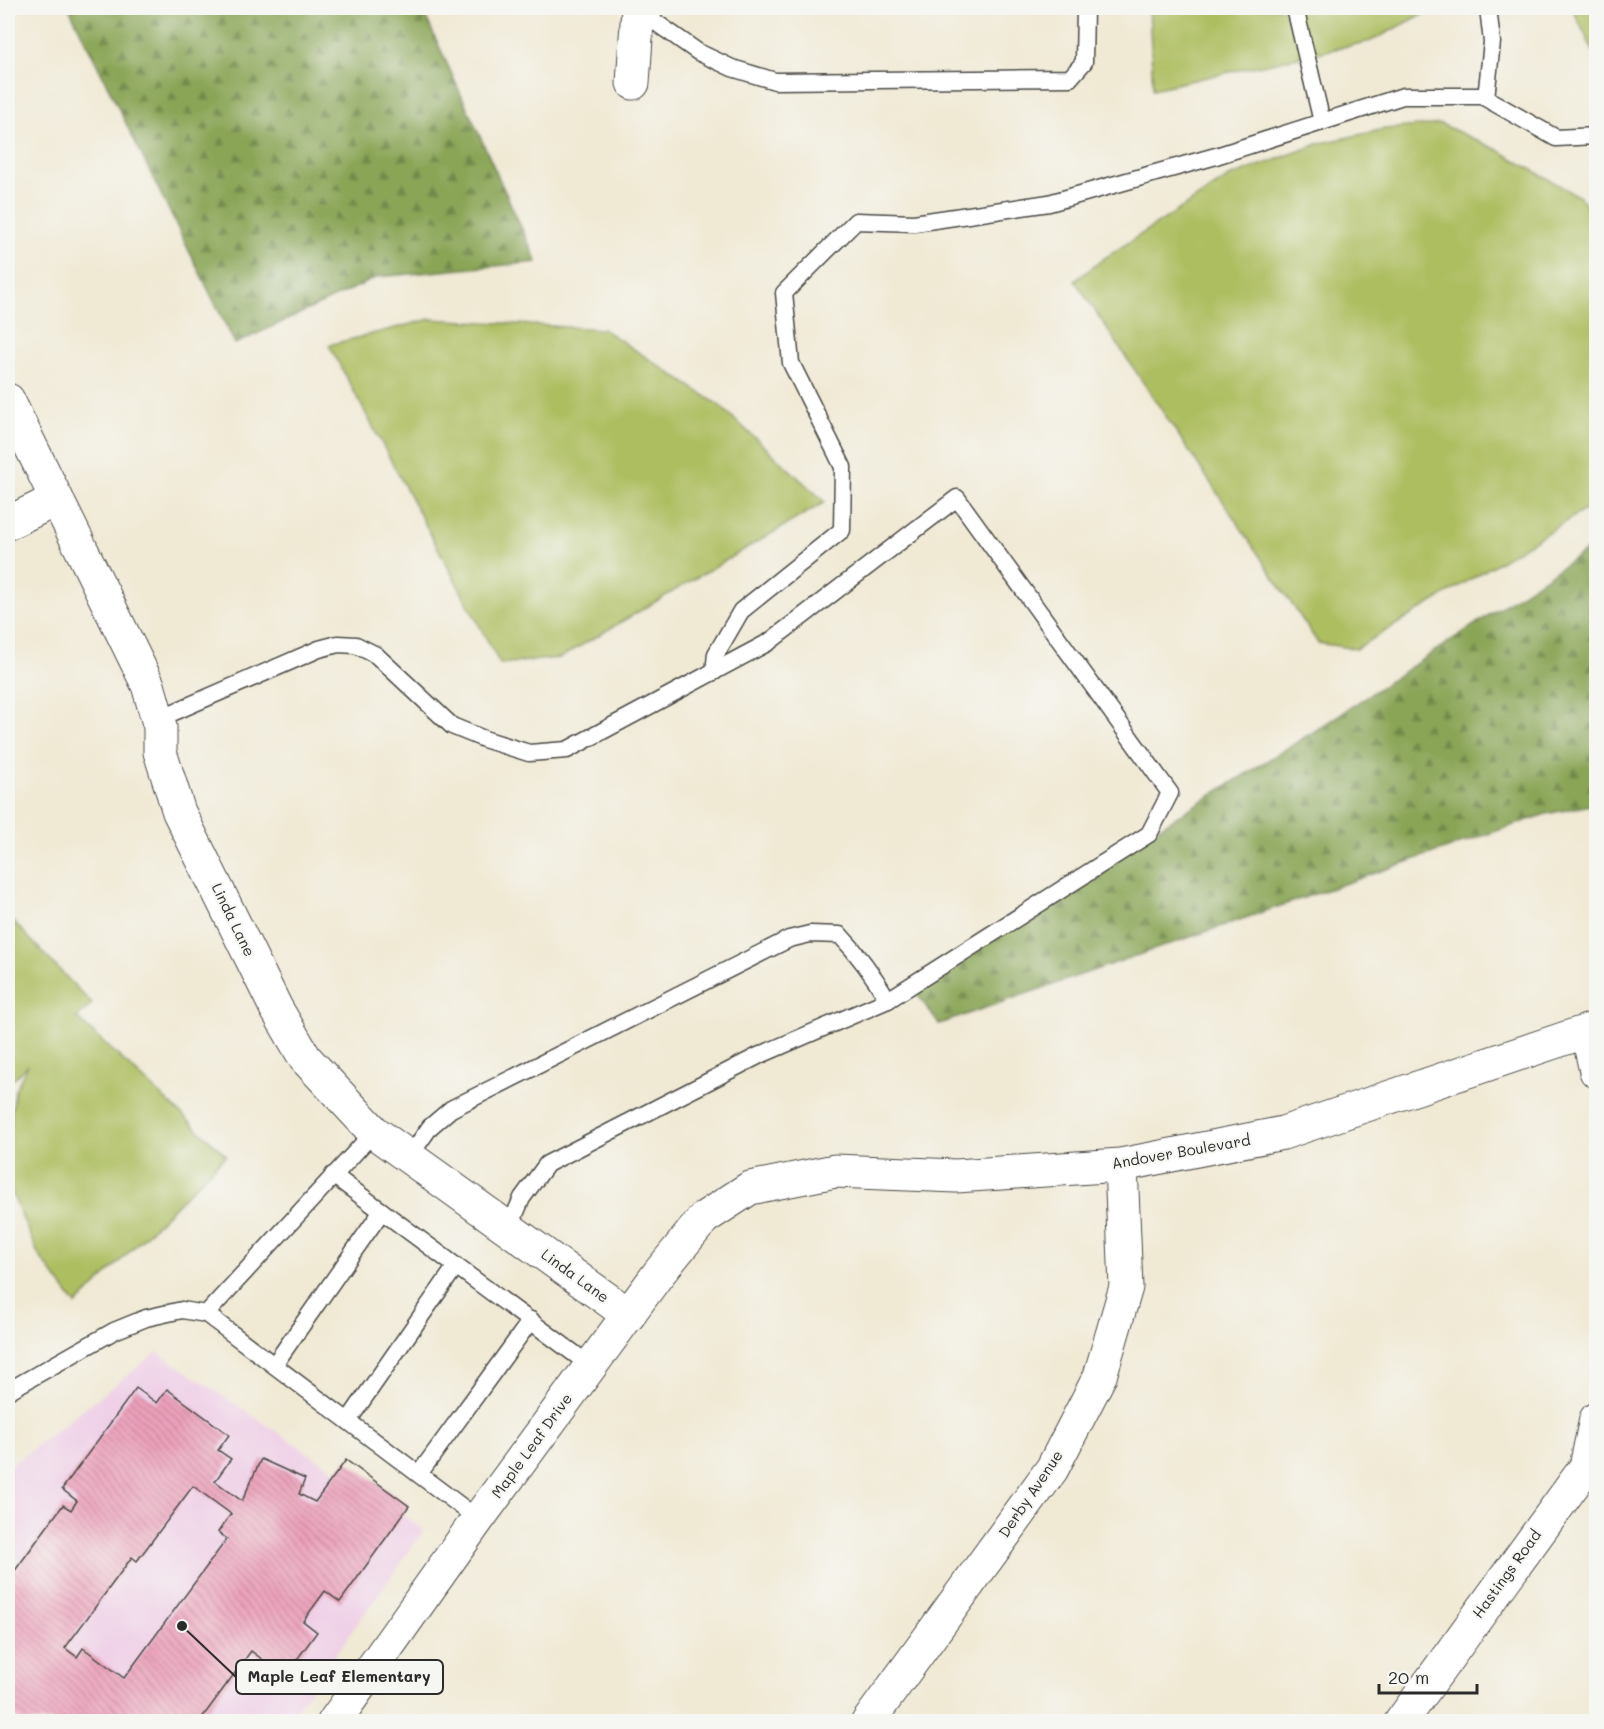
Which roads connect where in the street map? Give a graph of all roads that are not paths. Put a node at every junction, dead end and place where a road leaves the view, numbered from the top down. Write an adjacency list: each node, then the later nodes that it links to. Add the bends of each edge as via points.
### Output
1 (1085, 8): 4 (lane, via 1084,62 1070,78 775,81 698,52)
2 (1295, 8): 7 (lane)
3 (1488, 8): 6 (lane, via 1492,42)
4 (638, 9): 5 (street)
5 (633, 83)
6 (1486, 98): 7 (lane, via 1403,96); 8 (lane, via 1556,138)
7 (1322, 122): 12 (lane, via 1049,203 914,223 856,220 784,292 791,363 843,467 842,530 741,611 716,654)
8 (1596, 136)
9 (8, 400): 10 (street, Linda Lane)
10 (57, 499): 11 (street); 13 (street, Linda Lane, via 148,685)
11 (8, 523)
12 (714, 672): 13 (lane, via 567,750 529,753 452,726 376,655 356,645 338,644 320,650); 14 (lane, via 769,642 957,498 1170,793 1149,834)
13 (158, 719): 17 (street, Linda Lane, via 160,752 179,812 276,1008 305,1058)
14 (888, 1000): 18 (lane, via 875,977 840,935 810,934 789,939 451,1109 430,1127); 23 (lane, via 758,1056 547,1164 522,1198)
15 (1592, 1030): 16 (street); 19 (street, Andover Boulevard, via 1283,1133)
16 (1596, 1071)
17 (374, 1132): 18 (street, Linda Lane); 20 (lane)
18 (409, 1157): 23 (street, Linda Lane)
19 (1121, 1165): 21 (street, Andover Boulevard, via 956,1176 835,1171); 36 (street, Derby Avenue, via 1126,1287 1100,1376 1052,1469)
20 (333, 1175): 22 (lane); 25 (lane)
21 (750, 1188): 26 (street, Maple Leaf Drive, via 704,1218)
22 (382, 1211): 24 (lane); 28 (lane)
23 (509, 1228): 26 (street, Linda Lane)
24 (456, 1266): 27 (lane); 32 (lane)
25 (206, 1314): 28 (lane); 30 (lane, via 182,1310 146,1318 114,1331)
26 (628, 1315): 29 (street, Maple Leaf Drive)
27 (531, 1320): 29 (lane); 33 (lane)
28 (274, 1365): 32 (lane)
29 (591, 1366): 34 (street, Maple Leaf Drive)
30 (8, 1391)
31 (1596, 1419): 37 (street, Hastings Road, via 1586,1467)
32 (348, 1421): 33 (lane)
33 (419, 1474): 34 (lane)
34 (478, 1519): 35 (street, Maple Leaf Drive)
35 (334, 1722)
36 (868, 1722)
37 (1401, 1722)

